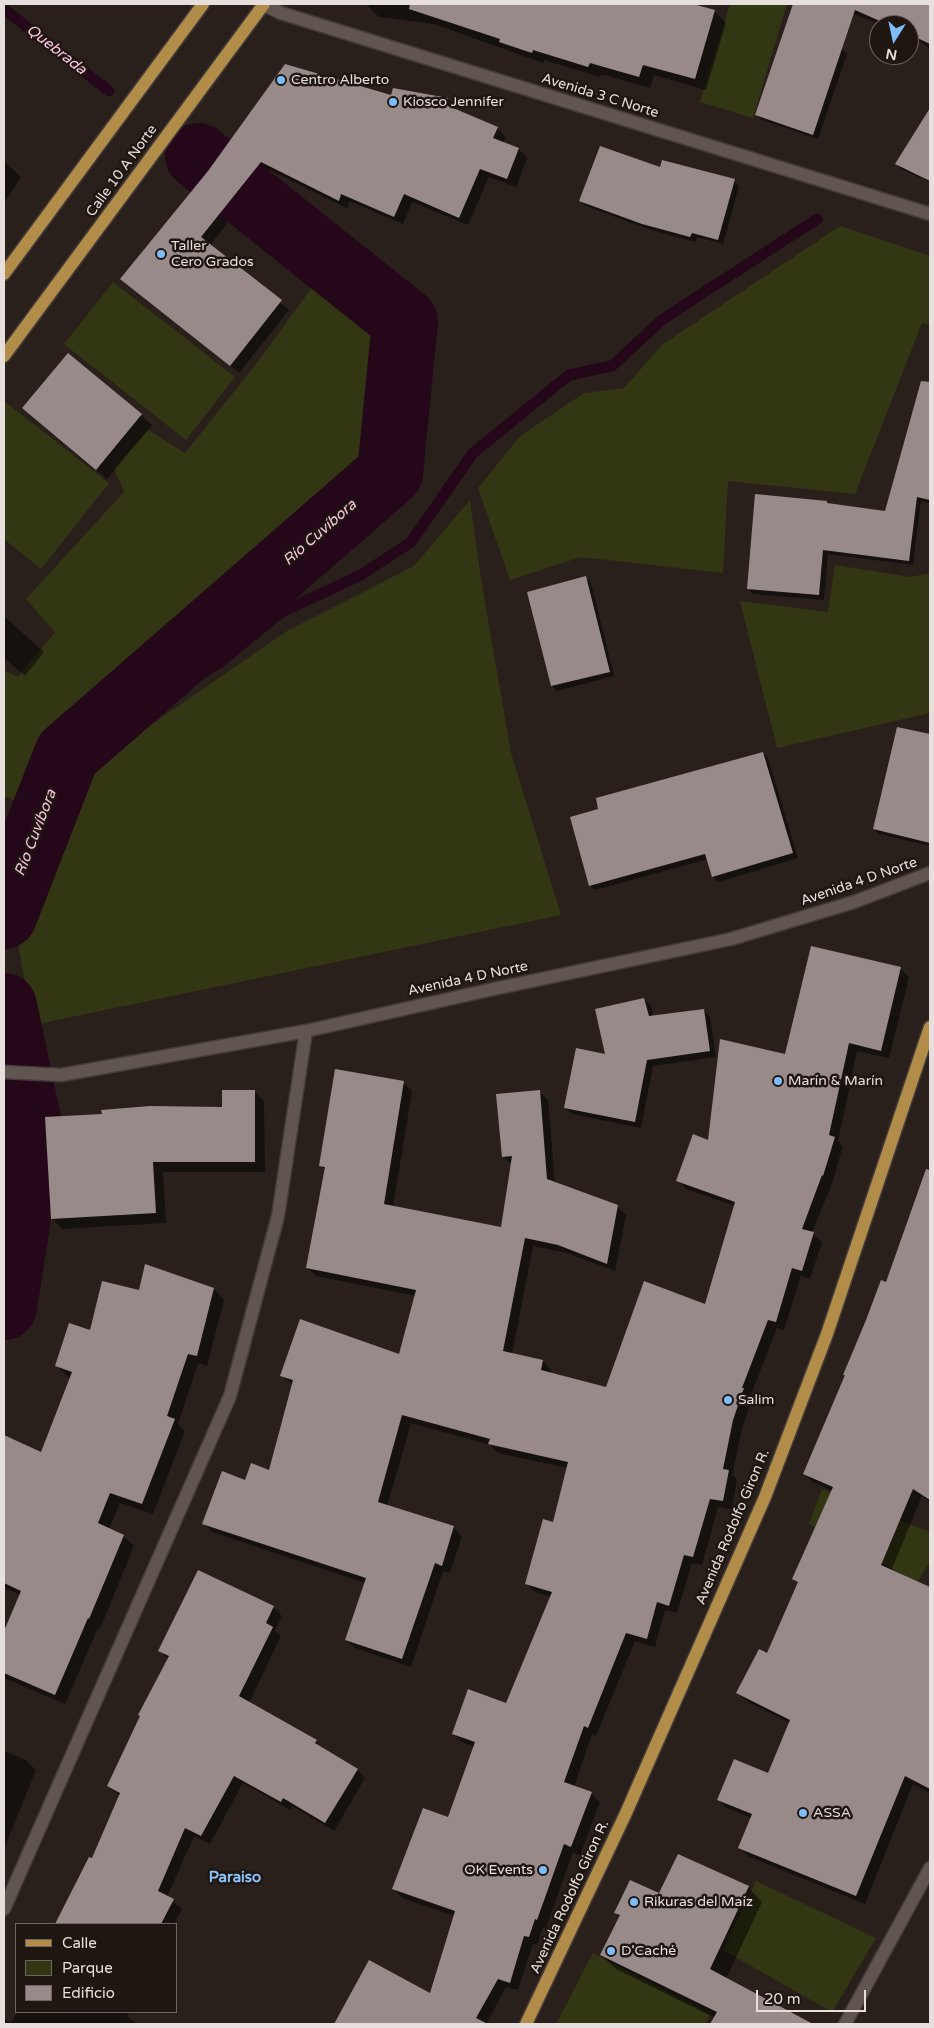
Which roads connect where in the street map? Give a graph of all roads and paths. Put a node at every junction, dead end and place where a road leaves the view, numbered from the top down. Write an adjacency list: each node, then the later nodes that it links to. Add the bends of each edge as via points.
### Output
1 (203, 4): 4 (main road)
2 (263, 4): 3 (street, Avenida 3 C Norte, via 290,16); 5 (main road, Calle 10 A Norte)
3 (930, 214)
4 (4, 274)
5 (4, 356)
6 (930, 873): 8 (street, Avenida 4 D Norte, via 854,902 731,939)
7 (930, 1027): 12 (main road, Avenida Rodolfo Giron R., via 827,1334 765,1498 626,1814)
8 (306, 1031): 9 (street, Avenida 4 D Norte, via 62,1075); 11 (street, via 278,1216 230,1396)
9 (4, 1072)
10 (930, 1868): 13 (street)
11 (4, 1909)
12 (526, 2024)
13 (845, 2024)

